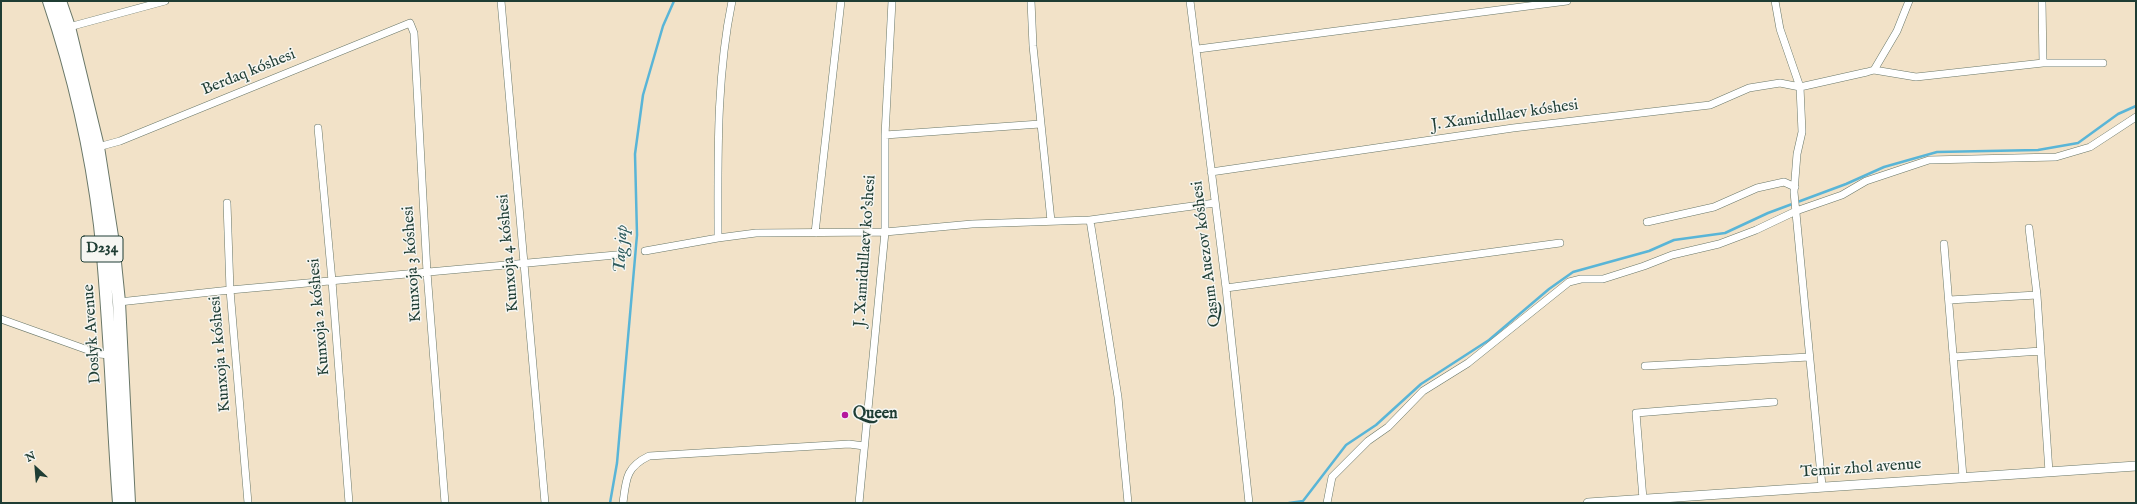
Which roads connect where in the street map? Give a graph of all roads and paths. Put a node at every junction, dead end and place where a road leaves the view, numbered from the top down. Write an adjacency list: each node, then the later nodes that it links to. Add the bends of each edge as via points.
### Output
1 (49, 1): 52 (main road, Doslyk Avenue / D234, via 64,50 92,173 100,224)
2 (60, 1): 15 (main road, Doslyk Avenue / D234)
3 (165, 1): 15 (street)
4 (501, 1): 42 (street, Kunxoja 4 kóshesi)
5 (732, 1): 37 (street, via 726,28 718,116)
6 (841, 1): 36 (street)
7 (892, 1): 24 (street, J. Xamidullaev ko'shesi)
8 (1031, 1): 22 (street)
9 (1190, 1): 16 (street, Qasım Auezov kóshesi)
10 (1567, 1): 16 (street)
11 (1775, 1): 20 (street, via 1780,29)
12 (1909, 1): 19 (street, via 1897,31)
13 (2042, 1): 17 (street)
14 (410, 23): 25 (street, Berdaq kóshesi, via 120,141); 43 (street, Kunxoja 3 kóshesi, via 414,34)
15 (69, 27): 25 (main road, Doslyk Avenue / D234)
16 (1198, 49): 26 (street, Qasım Auezov kóshesi)
17 (2043, 63): 18 (street); 19 (street, via 1916,77)
18 (2103, 63)
19 (1874, 70): 20 (street)
20 (1800, 87): 26 (street, J. Xamidullaev kóshesi, via 1773,84 1749,88 1710,105 1513,128); 27 (street, via 1802,132)
21 (2136, 117): 30 (street, via 2090,147 2056,157 1929,160 1866,181 1842,195)
22 (1040, 124): 24 (street); 32 (street)
23 (318, 128): 44 (street, Kunxoja 2 kóshesi)
24 (886, 135): 35 (street, J. Xamidullaev ko'shesi)
25 (98, 147): 49 (main road, Doslyk Avenue / D234)
26 (1211, 172): 29 (street, Qasım Auezov kóshesi)
27 (1794, 190): 30 (street); 33 (street, via 1784,182 1777,183 1757,188 1714,207)
28 (227, 203): 46 (street, Kunxoja 1 kóshesi)
29 (1215, 203): 31 (street); 45 (street, Qasım Auezov kóshesi)
30 (1796, 211): 53 (street); 73 (street, via 1718,244 1672,255 1603,279 1582,278 1569,282 1468,363 1423,391 1388,427 1368,441 1332,478)
31 (1090, 220): 32 (street); 71 (street, via 1118,397)
32 (1051, 221): 35 (street, via 972,224)
33 (1647, 222)
34 (2029, 228): 47 (street)
35 (884, 232): 36 (street); 57 (street, J. Xamidullaev ko'shesi)
36 (815, 233): 37 (street, via 756,234)
37 (718, 238): 40 (street)
38 (1560, 243): 45 (street)
39 (1944, 244): 48 (street)
40 (645, 251)
41 (627, 254): 42 (street)
42 (524, 263): 43 (street); 68 (street, Kunxoja 4 kóshesi)
43 (427, 272): 44 (street); 67 (street, Kunxoja 3 kóshesi)
44 (332, 281): 46 (street); 66 (street, Kunxoja 2 kóshesi)
45 (1226, 288): 72 (street, Qasım Auezov kóshesi)
46 (230, 290): 49 (street); 65 (street, Kunxoja 1 kóshesi)
47 (2037, 295): 48 (street); 51 (street)
48 (1949, 300): 54 (street)
49 (119, 302): 64 (main road, Doslyk Avenue / D234)
50 (1, 319): 52 (street, via 99,354)
51 (2041, 351): 54 (street); 59 (street)
52 (110, 355): 63 (main road, Doslyk Avenue / D234)
53 (1809, 357): 55 (street); 61 (street)
54 (1953, 357): 60 (street)
55 (1644, 366)
56 (1774, 402): 62 (street, via 1636,412)
57 (864, 446): 69 (street, via 849,444 649,456 637,462 627,475); 70 (street, J. Xamidullaev ko'shesi)
58 (2136, 466): 59 (street, Temir zhol avenue)
59 (2049, 472): 60 (street, Temir zhol avenue)
60 (1962, 477): 61 (street, Temir zhol avenue)
61 (1822, 486): 62 (street, Temir zhol avenue)
62 (1643, 499): 74 (street, Temir zhol avenue)
63 (119, 503)
64 (129, 503)
65 (248, 503)
66 (349, 503)
67 (446, 503)
68 (546, 503)
69 (623, 503)
70 (859, 503)
71 (1128, 503)
72 (1249, 503)
73 (1327, 503)
74 (1588, 503)

